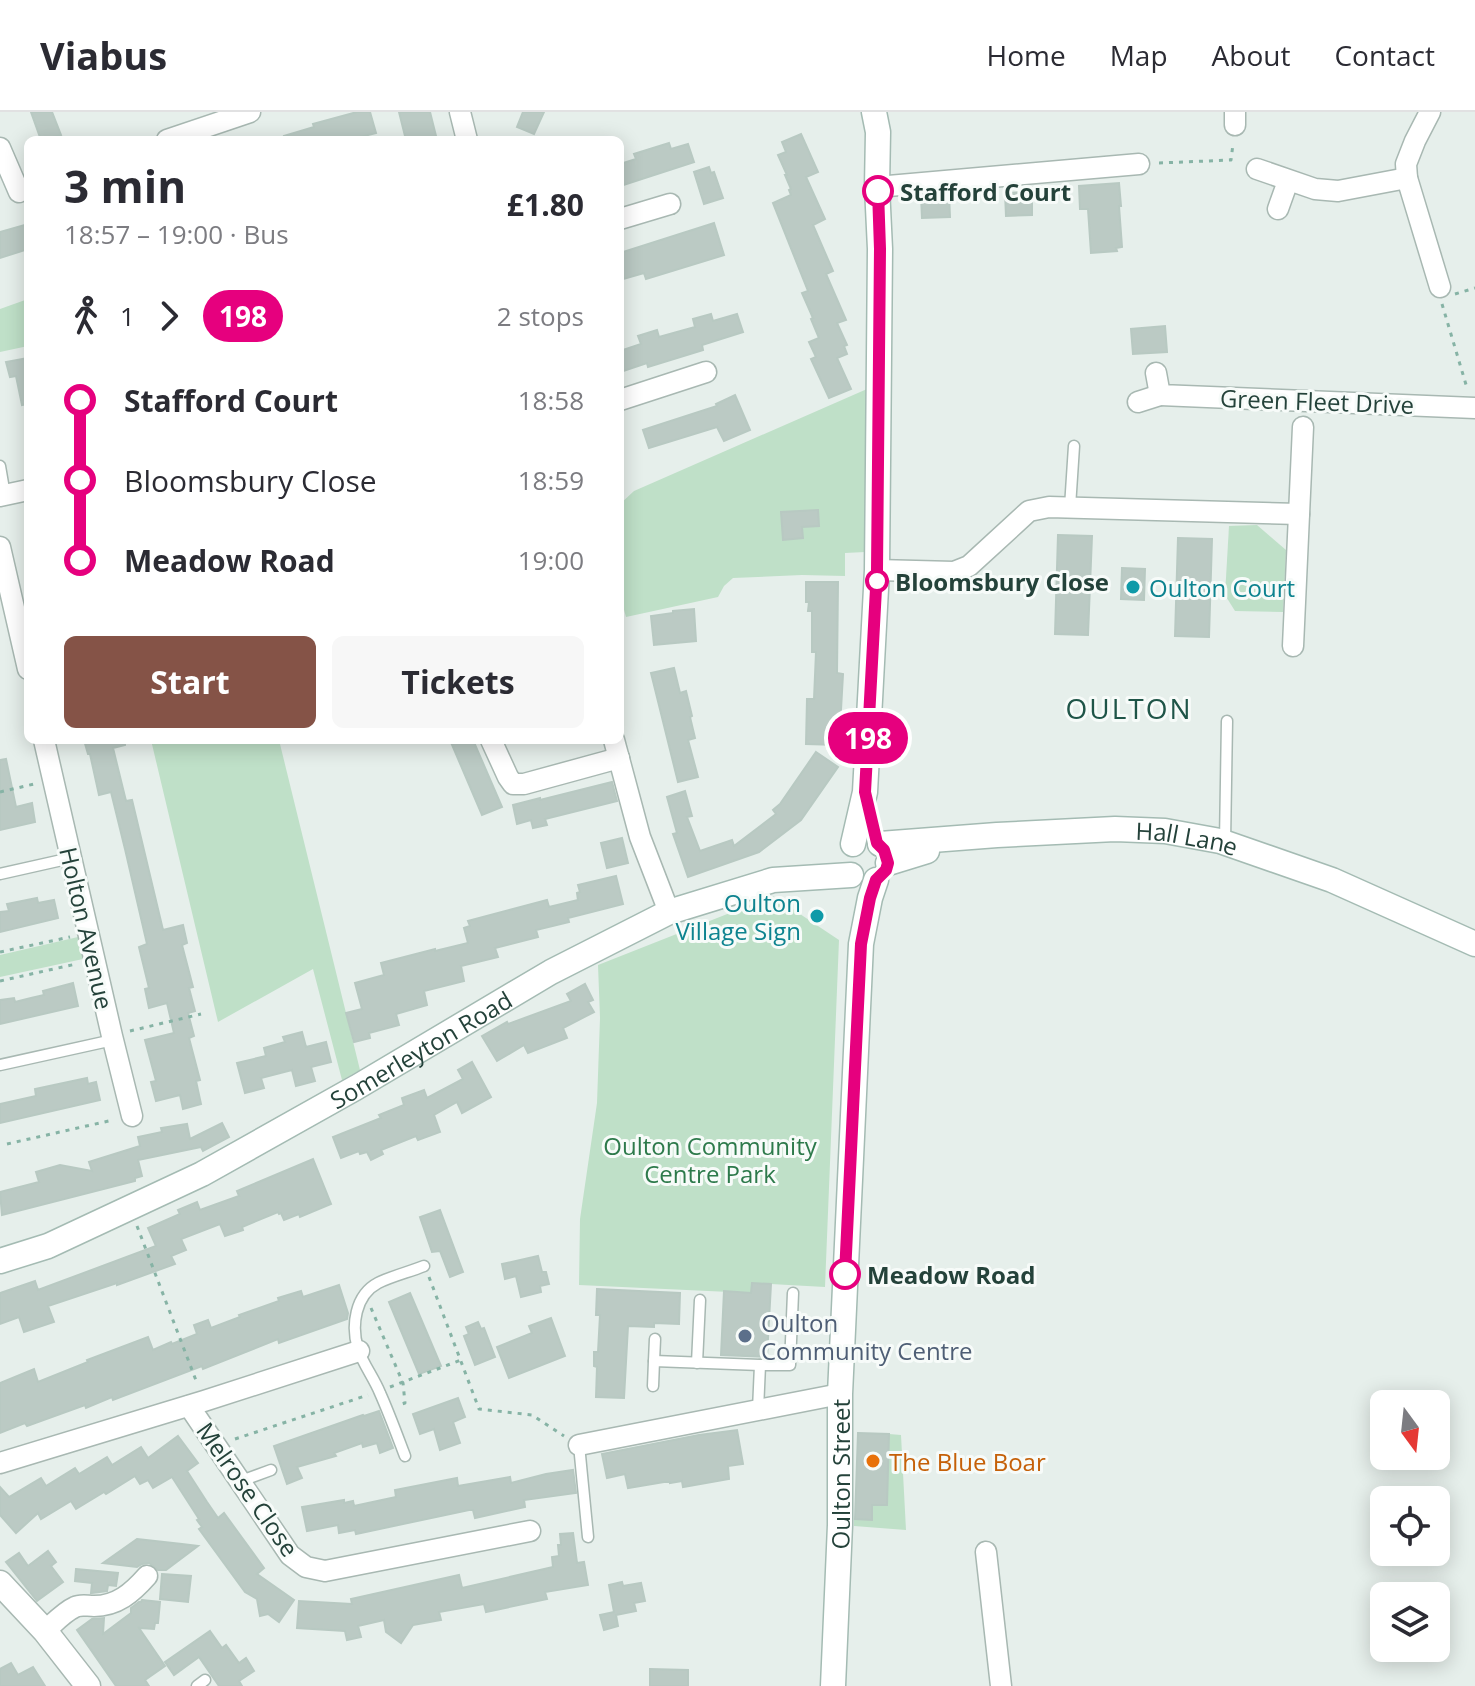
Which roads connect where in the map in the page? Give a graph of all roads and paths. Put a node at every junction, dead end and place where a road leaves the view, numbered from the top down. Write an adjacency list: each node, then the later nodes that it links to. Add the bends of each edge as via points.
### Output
1 (250, 112): 6 (street)
2 (460, 112): 7 (street)
3 (874, 112): 13 (main road, Oulton Street)
4 (1430, 112): 11 (street, via 1406,164)
5 (1235, 119): 9 (path, via 1231,160)
6 (179, 136)
7 (466, 136)
8 (0, 148): 14 (street)
9 (1139, 164): 13 (street)
10 (1257, 169): 12 (street)
11 (1407, 178): 12 (street, via 1338,191); 18 (street)
12 (1288, 181): 16 (street)
13 (877, 187): 33 (main road, Oulton Street)
14 (16, 193)
15 (670, 204): 17 (street)
16 (1278, 209)
17 (624, 218)
18 (1440, 287): 24 (path)
19 (706, 372): 22 (street)
20 (1156, 373): 21 (street)
21 (1160, 395): 23 (street, Green Fleet Drive); 24 (street, Green Fleet Drive)
22 (624, 399)
23 (1138, 402)
24 (1474, 408)
25 (1303, 427): 31 (street)
26 (1074, 446): 30 (lane)
27 (0, 466): 29 (lane)
28 (24, 491): 29 (street)
29 (3, 496)
30 (1070, 507): 31 (street); 33 (street, via 1029,511 969,566 954,572)
31 (1299, 514): 34 (street)
32 (0, 547): 35 (street)
33 (877, 570): 44 (main road, Oulton Street)
34 (1293, 646)
35 (24, 652)
36 (1227, 721): 42 (lane)
37 (45, 744): 40 (street, Holton Avenue)
38 (493, 744): 39 (street, via 513,784)
39 (616, 749): 46 (street, via 640,837)
40 (53, 780): 41 (path); 43 (street, Holton Avenue)
41 (0, 792)
42 (1225, 842): 44 (main road, Hall Lane, via 1115,829 997,835); 48 (main road, Hall Lane, via 1332,880)
43 (71, 858): 45 (lane); 47 (street, Holton Avenue)
44 (866, 861): 46 (main road, Somerleyton Road, via 773,880); 72 (main road, Oulton Street)
45 (0, 874)
46 (669, 912): 57 (main road, Somerleyton Road, via 551,972 202,1174)
47 (89, 932): 49 (path); 50 (street, Holton Avenue)
48 (1475, 944)
49 (0, 952)
50 (95, 960): 51 (path); 53 (street, Holton Avenue)
51 (0, 981)
52 (201, 1014): 53 (path)
53 (112, 1038): 54 (lane); 55 (street, Holton Avenue)
54 (0, 1065)
55 (132, 1116): 56 (path)
56 (7, 1144)
57 (130, 1207): 58 (main road, Somerleyton Road, via 48,1246); 73 (path)
58 (0, 1261)
59 (424, 1266): 61 (lane); 65 (path)
60 (793, 1293): 68 (lane, via 790,1365)
61 (365, 1294): 64 (lane, via 355,1324); 69 (path)
62 (700, 1300): 67 (lane)
63 (655, 1339): 66 (lane)
64 (359, 1351): 71 (lane); 73 (street)
65 (461, 1360): 69 (path); 77 (path, via 479,1409 532,1415)
66 (654, 1361): 67 (lane); 70 (lane)
67 (697, 1363): 68 (lane)
68 (760, 1365): 75 (lane)
69 (403, 1383): 71 (path); 74 (path, via 405,1403)
70 (653, 1386)
71 (379, 1391): 74 (lane); 76 (path)
72 (840, 1394): 75 (street); 89 (main road, Oulton Street)
73 (197, 1403): 76 (street, Melrose Close); 79 (street)
74 (387, 1409): 78 (lane)
75 (758, 1410): 77 (street)
76 (217, 1445): 81 (street, Melrose Close)
77 (579, 1445): 83 (lane)
78 (405, 1456)
79 (0, 1463)
80 (271, 1470): 81 (lane)
81 (241, 1481): 82 (street, Melrose Close, via 290,1555 306,1567 325,1571 500,1546)
82 (530, 1531)
83 (588, 1537)
84 (986, 1552): 90 (street)
85 (147, 1576): 87 (street, via 123,1599 75,1606)
86 (0, 1583): 87 (main road)
87 (45, 1631): 88 (main road)
88 (88, 1686)
89 (833, 1686)
90 (1001, 1686)

